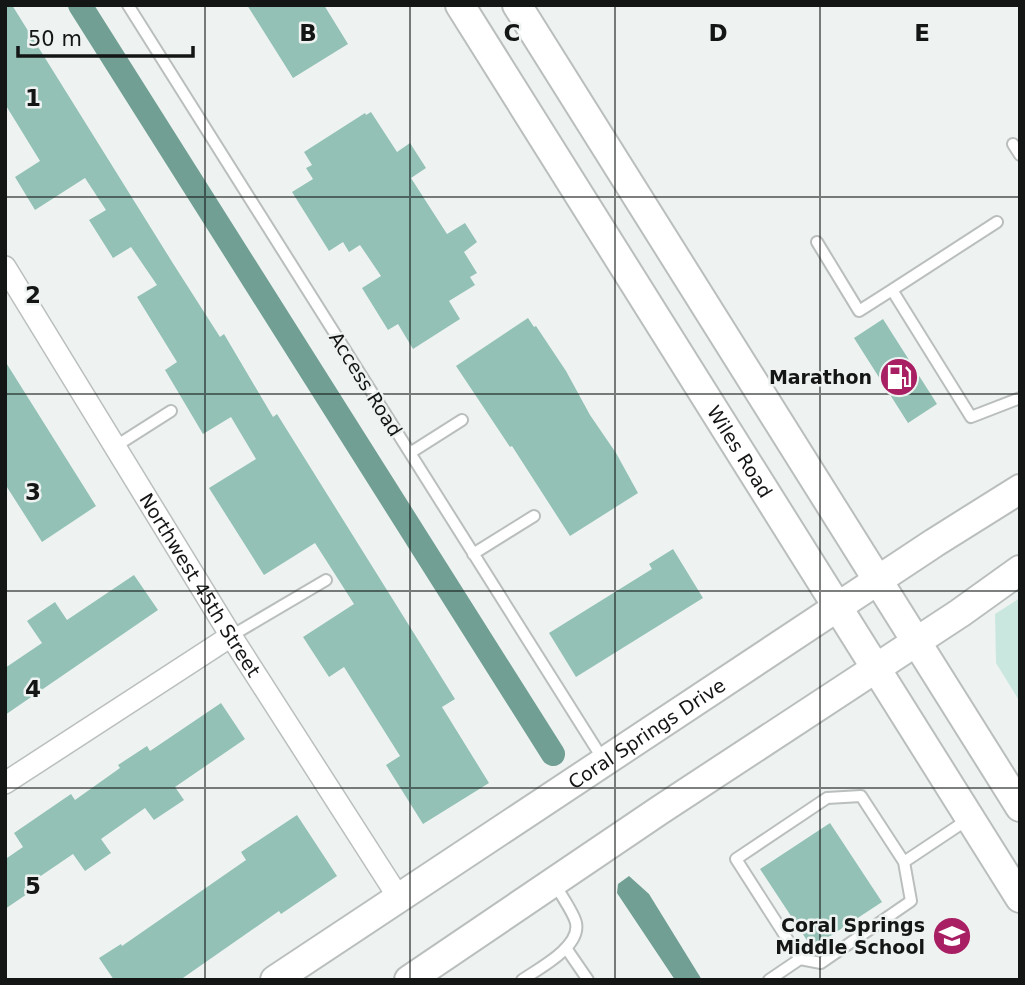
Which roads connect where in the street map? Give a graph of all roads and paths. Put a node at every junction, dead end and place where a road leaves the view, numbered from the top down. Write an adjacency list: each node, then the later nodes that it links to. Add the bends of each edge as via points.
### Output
1 (128, 5): 14 (lane, Access Road)
2 (460, 5): 21 (main road, Wiles Road)
3 (517, 5): 20 (main road)
4 (1013, 144): 5 (lane)
5 (1020, 155)
6 (997, 222): 9 (lane)
7 (817, 242): 9 (lane, via 859,311)
8 (5, 267): 13 (street, Northwest 45th Street)
9 (891, 290): 10 (lane, via 971,417)
10 (1020, 398)
11 (171, 411): 13 (lane)
12 (462, 420): 14 (lane)
13 (116, 446): 22 (street, Northwest 45th Street)
14 (410, 453): 17 (lane, Access Road)
15 (1020, 489): 20 (main road, Coral Springs Drive)
16 (534, 516): 17 (lane)
17 (473, 554): 25 (lane, Access Road)
18 (1020, 570): 23 (main road)
19 (326, 580): 22 (lane)
20 (878, 581): 21 (main road, Coral Springs Drive); 23 (main road)
21 (837, 608): 24 (main road, Wiles Road); 25 (main road, Coral Springs Drive)
22 (231, 636): 26 (street); 31 (street, Northwest 45th Street)
23 (917, 641): 24 (main road); 27 (main road)
24 (875, 668): 28 (main road, Wiles Road); 30 (main road)
25 (604, 762): 31 (main road, Coral Springs Drive)
26 (5, 783)
27 (1020, 807)
28 (970, 818): 29 (lane); 32 (main road, Wiles Road)
29 (904, 862): 34 (lane, via 911,901 821,963); 34 (lane, via 861,796 827,798 736,859)
30 (554, 882): 33 (lane, via 576,923); 36 (main road)
31 (399, 898): 35 (main road, Coral Springs Drive)
32 (1020, 898)
33 (566, 948): 37 (lane); 38 (lane)
34 (800, 959): 39 (lane)
35 (275, 980)
36 (409, 980)
37 (522, 980)
38 (588, 980)
39 (769, 980)

